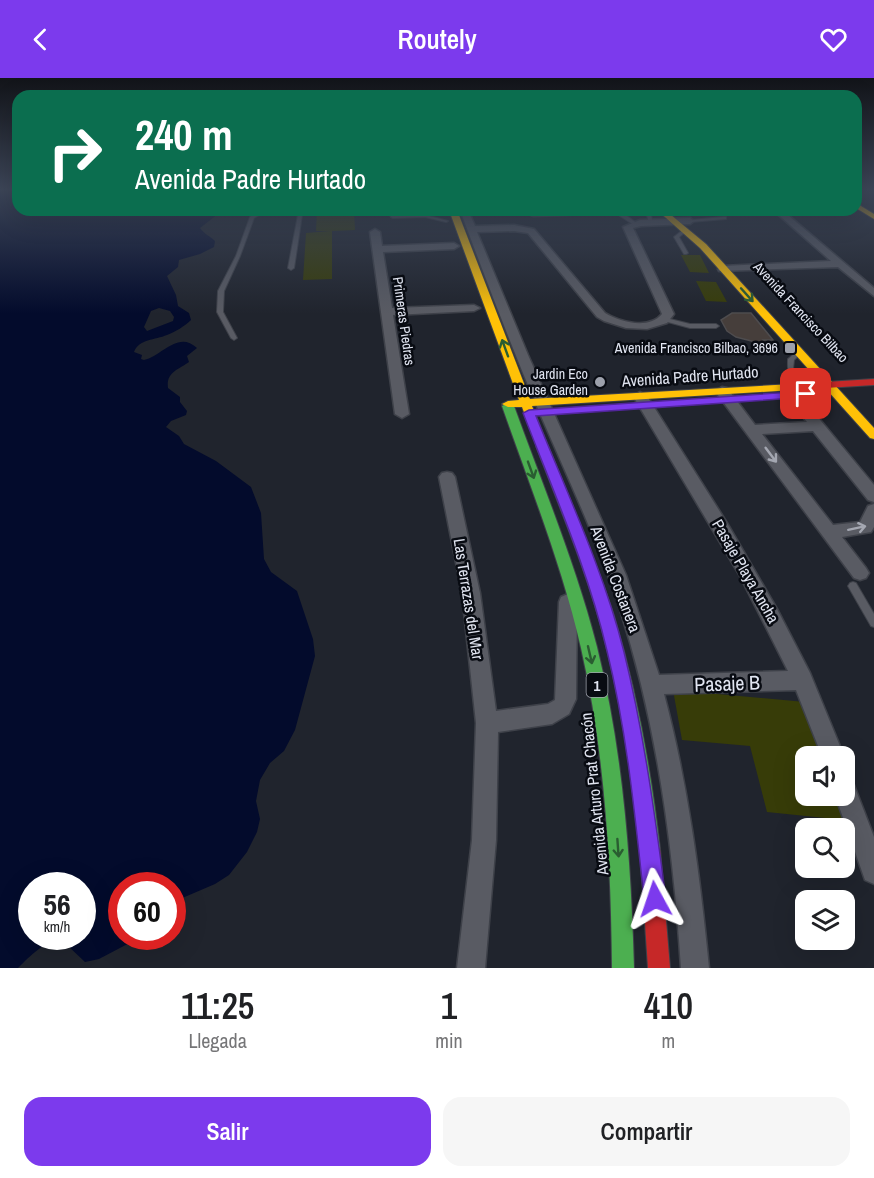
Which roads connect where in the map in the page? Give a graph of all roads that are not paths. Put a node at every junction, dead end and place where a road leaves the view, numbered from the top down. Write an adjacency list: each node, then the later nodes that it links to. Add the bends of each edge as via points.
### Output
1 (247, 231): 25 (lane, via 221,291 220,312)
2 (297, 231): 17 (lane)
3 (451, 231): 13 (main road)
4 (454, 231): 34 (main road, 1, one-way to 4)
5 (473, 231): 34 (street, Avenida Costanera)
6 (528, 231): 23 (street, via 602,315 634,326)
7 (628, 231): 23 (street, via 668,311)
8 (678, 231): 15 (lane, via 676,237)
9 (690, 231): 19 (main road, Avenida Francisco Bilbao)
10 (693, 231): 18 (main road, Avenida Francisco Bilbao)
11 (801, 231): 16 (street)
12 (375, 232): 14 (street, Primeras Piedras)
13 (454, 246): 14 (street); 22 (main road)
14 (379, 249): 21 (street, Primeras Piedras)
15 (686, 253)
16 (840, 264): 18 (street); 20 (street)
17 (291, 268)
18 (738, 268): 19 (street); 29 (main road, Avenida Francisco Bilbao)
19 (723, 269): 26 (main road, Avenida Francisco Bilbao, one-way to 26)
20 (874, 292)
21 (387, 312): 22 (street); 36 (street, Primeras Piedras)
22 (476, 313)
23 (666, 320): 24 (lane, via 690,326)
24 (716, 326)
25 (234, 338)
26 (799, 352): 29 (main road, Avenida Francisco Bilbao); 30 (lane, via 790,364)
27 (874, 382): 29 (main road, Avenida Padre Hurtado)
28 (502, 388): 35 (main road, Avenida Arturo Prat Chacón / 1)
29 (845, 390): 30 (main road, Avenida Padre Hurtado); 31 (main road, Avenida Padre Hurtado); 39 (main road, Avenida Francisco Bilbao)
30 (795, 391): 32 (main road, Avenida Padre Hurtado); 37 (street)
31 (874, 391)
32 (726, 395): 33 (main road, Avenida Padre Hurtado); 38 (street)
33 (643, 400): 34 (main road, Avenida Padre Hurtado); 47 (street, Pasaje Playa Ancha, via 760,591)
34 (535, 408): 35 (main road, Avenida Padre Hurtado); 48 (street, Avenida Costanera, via 620,584); 55 (main road, 1, via 618,660 647,822)
35 (509, 409): 44 (main road, Avenida Arturo Prat Chacón / 1, one-way to 44)
36 (402, 414)
37 (817, 426): 38 (street); 41 (street)
38 (752, 430): 43 (street, one-way to 43)
39 (874, 435)
40 (447, 477): 49 (street, Las Terrazas del Mar, via 471,593)
41 (874, 496)
42 (874, 510): 43 (street, one-way to 42, via 865,528)
43 (829, 532): 45 (street)
44 (568, 577): 49 (street, via 565,703 552,714); 54 (main road, Avenida Arturo Prat Chacón / 1, one-way to 54, via 589,648 608,747 620,876)
45 (856, 579): 46 (lane)
46 (874, 623)
47 (803, 680): 48 (street, Pasaje B); 50 (street, Pasaje Playa Ancha)
48 (652, 685): 56 (street, Avenida Costanera, via 676,795)
49 (487, 723): 53 (street, Las Terrazas del Mar, via 484,840)
50 (829, 746)
51 (851, 806): 52 (street)
52 (874, 871)
53 (471, 968)
54 (623, 968)
55 (659, 968)
56 (695, 968)

